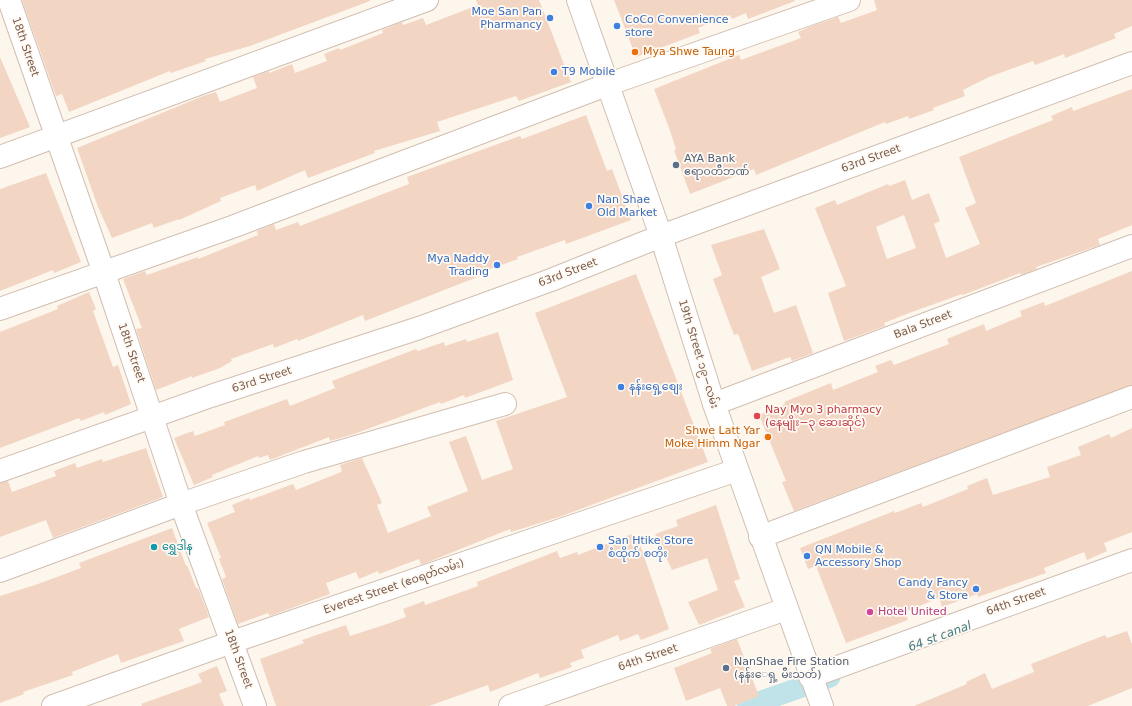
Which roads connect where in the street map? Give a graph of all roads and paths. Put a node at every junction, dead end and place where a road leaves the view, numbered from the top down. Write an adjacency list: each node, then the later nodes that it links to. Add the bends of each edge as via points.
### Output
1 (9, 0): 7 (street, 18th Street)
2 (427, 0): 7 (street)
3 (578, 0): 6 (street, 19th Street ၁၉−လမ်း)
4 (849, 0): 6 (street)
5 (1132, 63): 9 (street, 63rd Street)
6 (609, 84): 9 (street, 19th Street ၁၉−လမ်း); 11 (street)
7 (56, 137): 8 (street); 11 (street, 18th Street)
8 (0, 157)
9 (661, 236): 15 (street, 19th Street ၁၉−လမ်း); 16 (street, 63rd Street, via 551,280 419,328)
10 (1132, 246): 15 (street, Bala Street)
11 (104, 273): 12 (street); 16 (street, 18th Street)
12 (0, 309)
13 (1132, 397): 20 (street)
14 (504, 404): 19 (street, via 304,462)
15 (714, 404): 17 (street, 19th Street ၁၉−လမ်း)
16 (152, 416): 18 (street, 63rd Street); 19 (street, 18th Street)
17 (737, 470): 20 (street, 19th Street ၁၉−လမ်း); 24 (street, Everest Street (ဧ၀ရတ်လမ်း))
18 (0, 471)
19 (181, 504): 22 (street); 24 (street, 18th Street)
20 (760, 537): 23 (street, 19th Street ၁၉−လမ်း)
21 (1132, 560): 25 (street, 64th Street)
22 (0, 571)
23 (786, 609): 25 (street, 19th Street ၁၉−လမ်း); 28 (street, 64th Street)
24 (232, 642): 26 (street, Everest Street (ဧ၀ရတ်လမ်း)); 27 (street, 18th Street)
25 (811, 679): 29 (street, 19th Street ၁၉−လမ်း)
26 (53, 706)
27 (255, 706)
28 (510, 706)
29 (822, 706)

